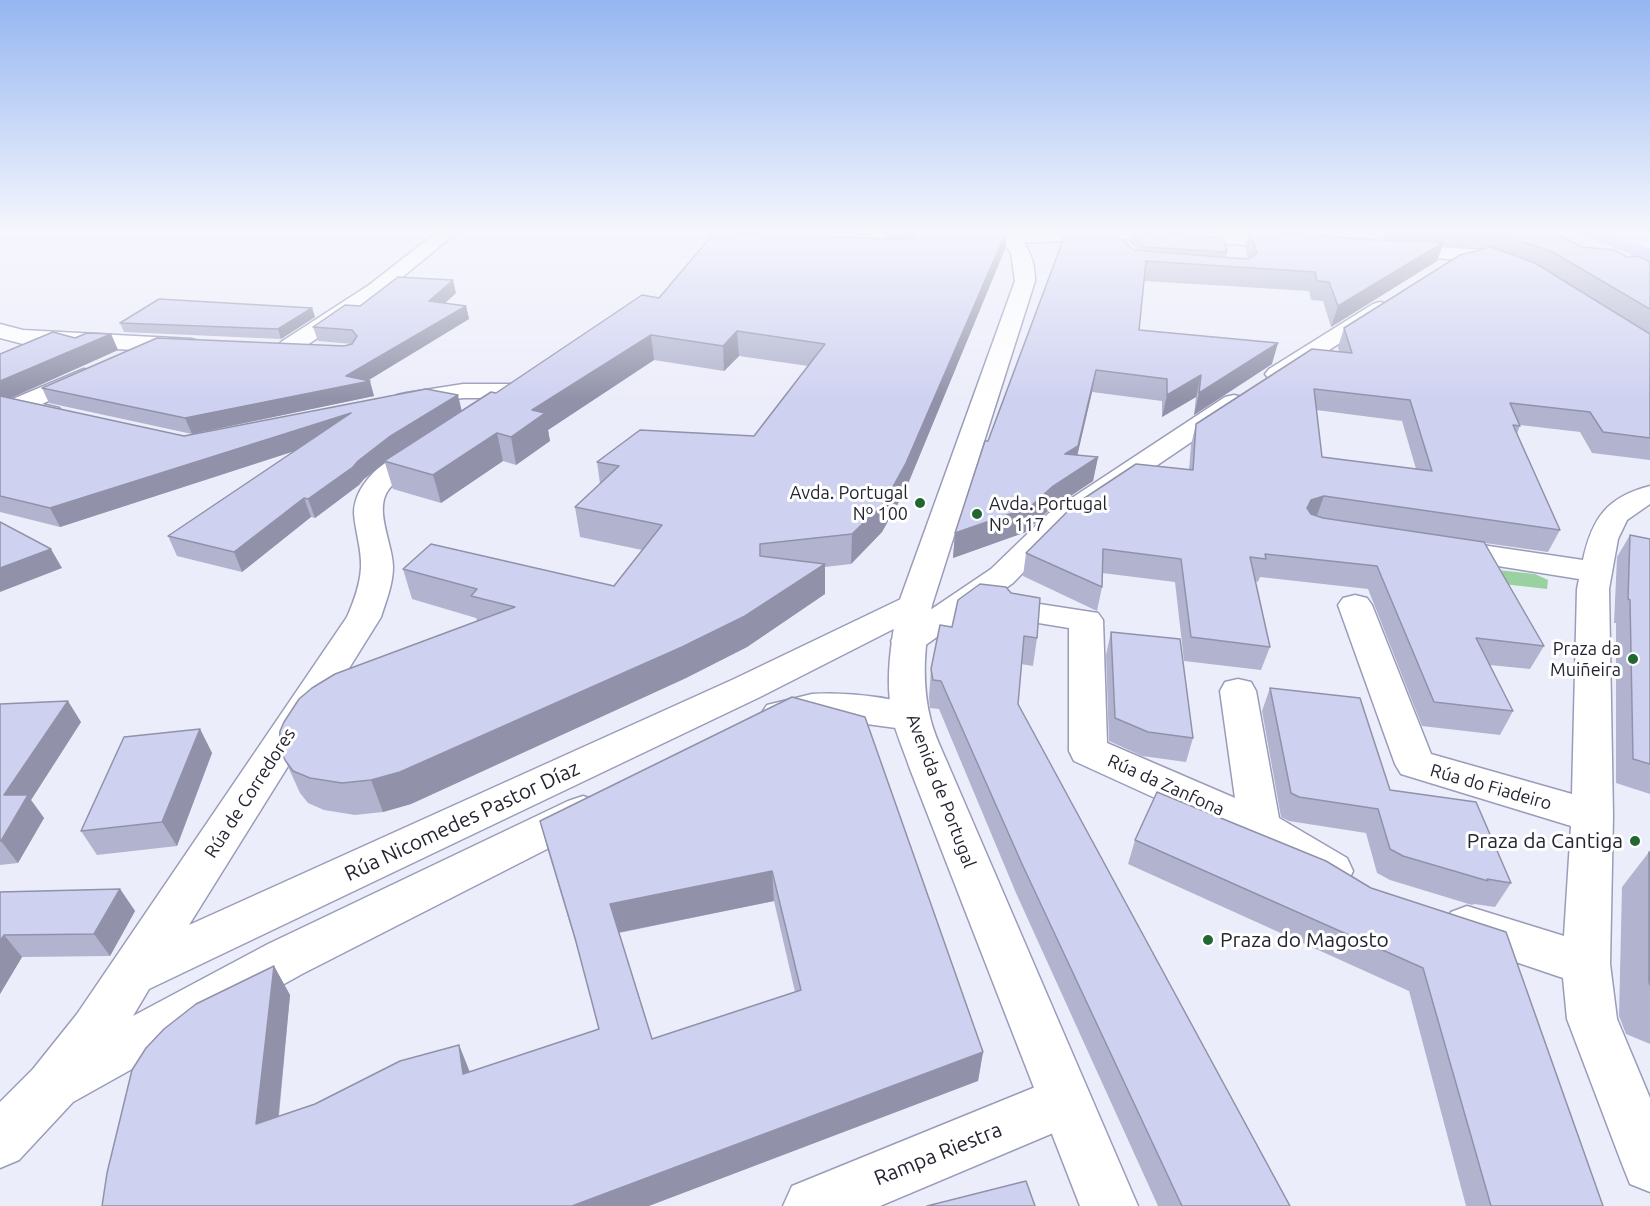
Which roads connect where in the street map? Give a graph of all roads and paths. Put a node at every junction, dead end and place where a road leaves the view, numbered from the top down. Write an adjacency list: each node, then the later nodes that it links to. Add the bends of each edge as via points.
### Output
1 (377, 288): 8 (street)
2 (1023, 288): 19 (street, Avenida de Portugal)
3 (1398, 297): 19 (street, Rúa Nicomedes Pastor Díaz, via 1059,519 1002,576)
4 (0, 331): 5 (street, via 23,337)
5 (157, 344): 6 (street); 13 (street, via 17,406)
6 (207, 346)
7 (266, 347): 8 (street)
8 (289, 347): 9 (street)
9 (325, 350)
10 (548, 371): 11 (street, Rúa de Corredores)
11 (518, 391): 12 (street, via 463,391); 29 (street, Rúa de Corredores, via 375,487 369,516 378,566 374,592 364,617)
12 (388, 404)
13 (75, 419)
14 (1650, 495): 16 (street, via 1635,500 1614,516 1603,540)
15 (1421, 545): 16 (street)
16 (1596, 572): 24 (street)
17 (1355, 605): 24 (street, Rúa do Fiadeiro, via 1415,764)
18 (1020, 610): 25 (street, Rúa da Zanfona, via 1086,620 1088,751)
19 (911, 623): 21 (street, Avenida de Portugal, via 906,668); 29 (street, Rúa Nicomedes Pastor Díaz, via 736,693)
20 (1238, 691): 25 (street)
21 (911, 717): 22 (street, via 835,705 805,706); 31 (street, Avenida de Portugal)
22 (750, 729)
23 (613, 797): 30 (street, via 285,959)
24 (1592, 816): 28 (street)
25 (1260, 827): 26 (street, Rúa da Zanfona)
26 (1365, 892)
27 (1431, 915): 28 (street)
28 (1586, 964): 33 (street, via 1592,1019)
29 (132, 974): 30 (street)
30 (52, 1087): 32 (street)
31 (1065, 1101): 34 (street, Rampa Riestra); 35 (street, Avenida de Portugal)
32 (0, 1141)
33 (1650, 1164)
34 (812, 1206)
35 (1109, 1206)

